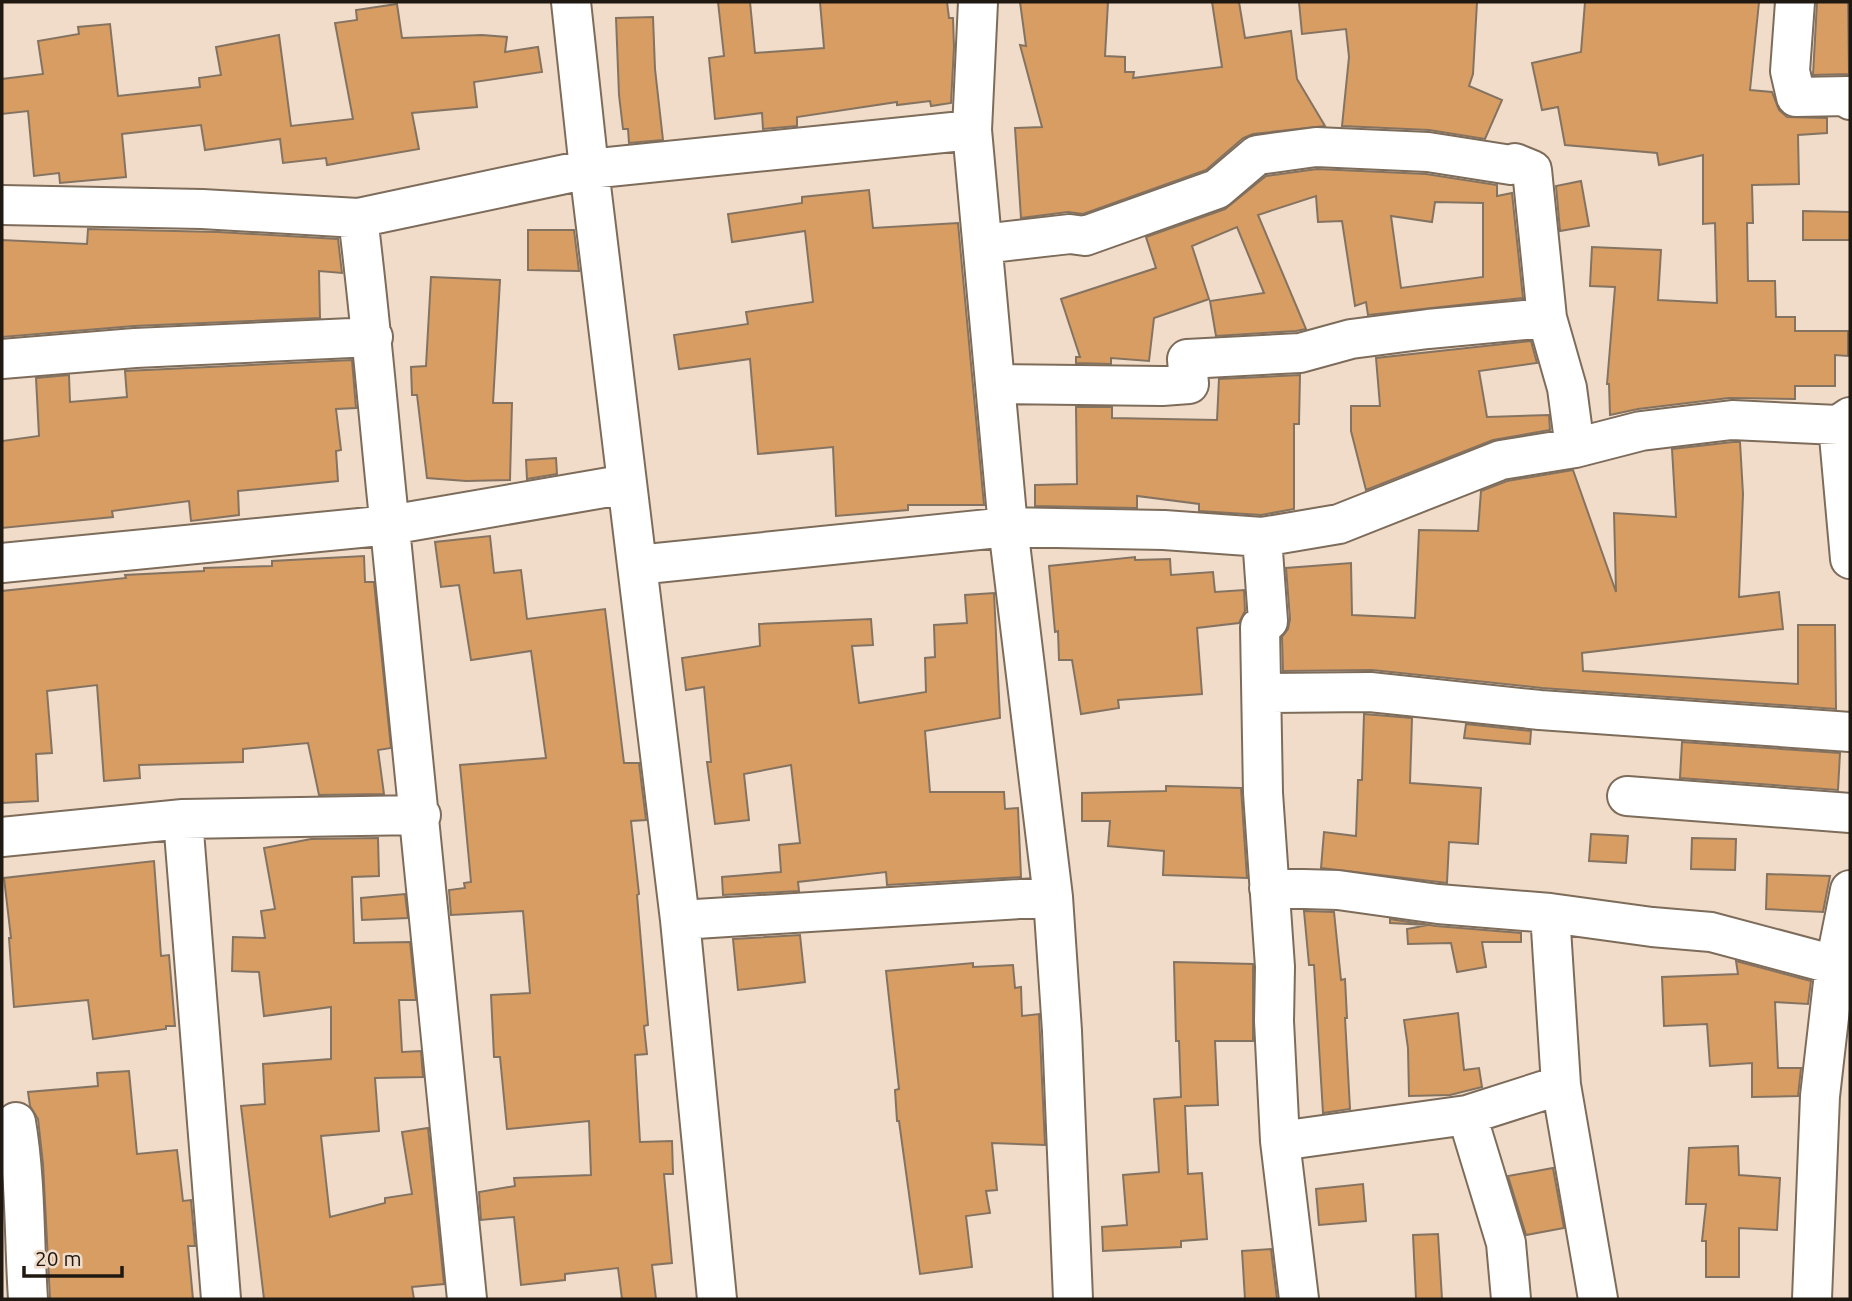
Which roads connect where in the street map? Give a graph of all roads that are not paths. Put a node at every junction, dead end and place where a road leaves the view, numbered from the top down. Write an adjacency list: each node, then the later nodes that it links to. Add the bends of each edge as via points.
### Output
1 (571, 2): 6 (street)
2 (978, 2): 5 (street)
3 (1795, 2): 4 (street, via 1790,71 1796,97 1848,96)
4 (1850, 100)
5 (972, 130): 6 (street); 9 (street)
6 (589, 169): 8 (street); 16 (street)
7 (2, 205): 8 (street)
8 (358, 218): 11 (street)
9 (983, 243): 10 (street, via 1085,236 1217,190 1257,155 1316,147 1428,152 1516,163 1532,170); 13 (street)
10 (1547, 318): 13 (street, via 1351,339 1300,354 1188,359 1189,384); 15 (street, via 1567,388)
11 (373, 337): 12 (street); 17 (street)
12 (2, 359)
13 (995, 384): 18 (street)
14 (1844, 421): 15 (street, via 1732,420 1641,431); 20 (street)
15 (1575, 448): 19 (street, via 1501,460 1339,524)
16 (627, 484): 17 (street); 22 (street)
17 (390, 525): 21 (street); 27 (street)
18 (1008, 527): 19 (street); 22 (street); 32 (street)
19 (1262, 537): 23 (street, via 1268,621 1260,627)
20 (1850, 559)
21 (2, 563)
22 (637, 565): 34 (street)
23 (1262, 693): 24 (street, via 1370,692 1540,710); 30 (street)
24 (1850, 732)
25 (1627, 796): 26 (street)
26 (1850, 813)
27 (421, 815): 28 (street); 42 (street)
28 (183, 818): 29 (street); 41 (street)
29 (2, 837)
30 (1269, 888): 33 (street, via 1338,890); 39 (street)
31 (1850, 890): 35 (street)
32 (1053, 897): 34 (street); 44 (street)
33 (1550, 913): 35 (street, via 1711,932); 36 (street)
34 (680, 920): 43 (street)
35 (1842, 964): 48 (street, via 1820,1096)
36 (1561, 1085): 37 (street); 47 (street)
37 (1467, 1115): 39 (street); 46 (street, via 1506,1242)
38 (16, 1122): 40 (street, via 24,1184)
39 (1280, 1141): 45 (street)
40 (28, 1299)
41 (221, 1299)
42 (467, 1299)
43 (718, 1299)
44 (1073, 1299)
45 (1299, 1299)
46 (1511, 1299)
47 (1598, 1299)
48 (1812, 1299)

